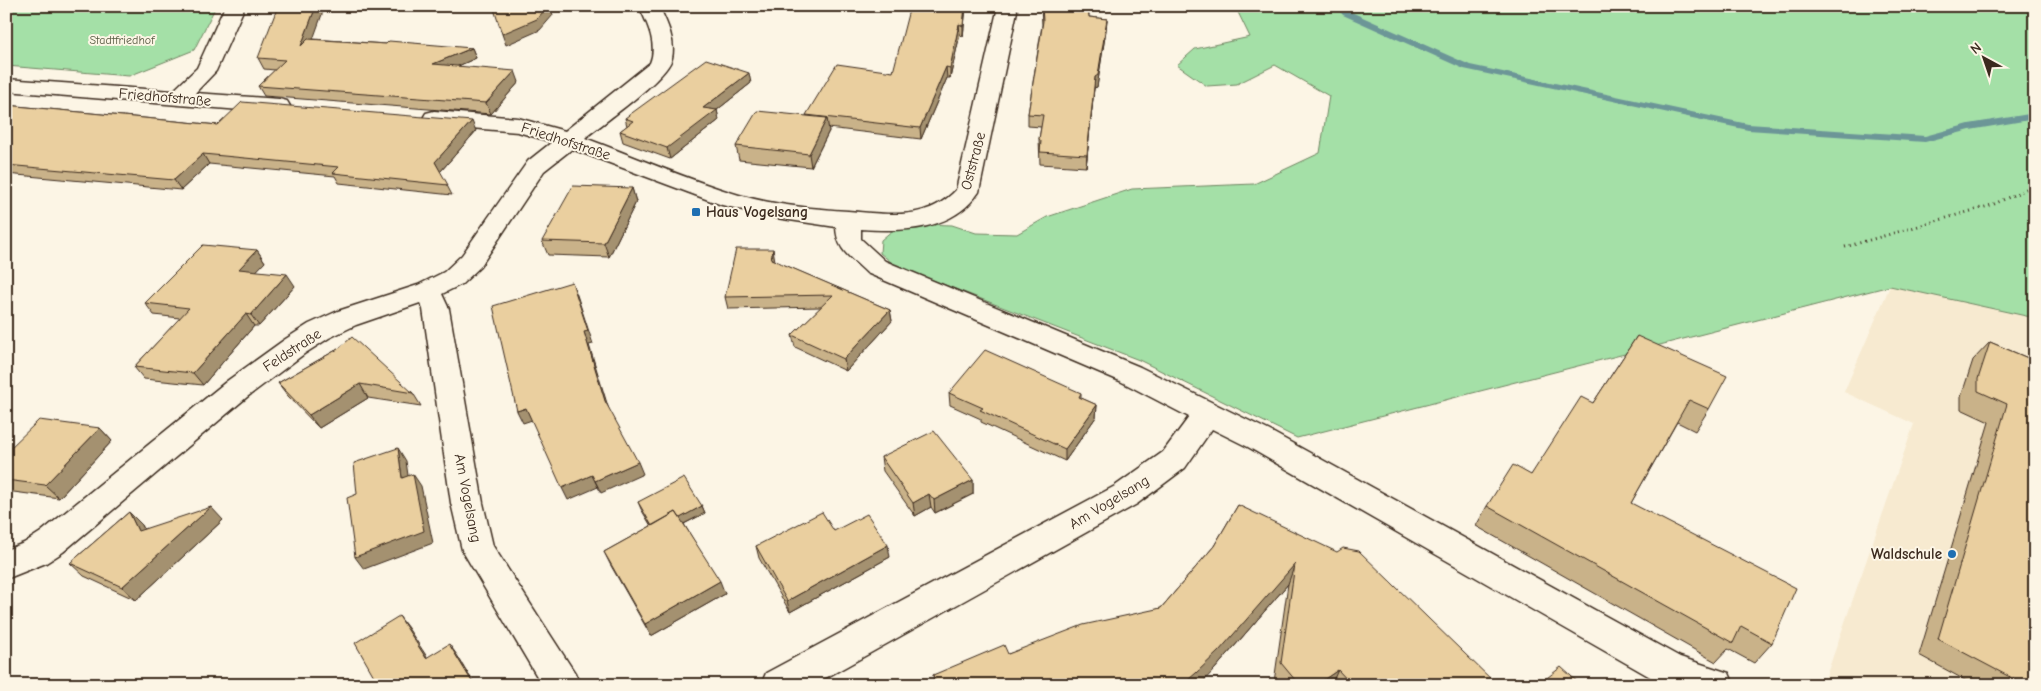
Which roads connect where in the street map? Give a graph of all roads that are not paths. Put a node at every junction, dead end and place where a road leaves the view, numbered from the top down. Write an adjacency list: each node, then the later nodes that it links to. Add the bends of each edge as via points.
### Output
1 (235, 6): 5 (street, via 206,71)
2 (649, 6): 8 (street, Feldstraße, via 657,24 662,52 657,67)
3 (1006, 6): 9 (street, Oststraße, via 967,192 952,208 928,218 904,221)
4 (6, 84): 5 (street, Friedhofstraße)
5 (177, 99): 6 (street, Friedhofstraße)
6 (304, 108)
7 (411, 116): 8 (street, Friedhofstraße, via 518,124)
8 (568, 139): 9 (street, Friedhofstraße, via 731,200 780,212); 10 (street, Feldstraße, via 536,166 464,269)
9 (848, 219): 11 (street, via 849,241 876,267 1130,374)
10 (427, 291): 12 (street, Feldstraße, via 347,318 294,346 52,542); 13 (street, Am Vogelsang, via 436,309 466,503 478,550)
11 (1207, 414): 14 (street, Am Vogelsang, via 1174,460 1126,495); 15 (street, via 1259,439 1671,670)
12 (6, 565)
13 (562, 685)
14 (779, 685)
15 (1716, 685)

